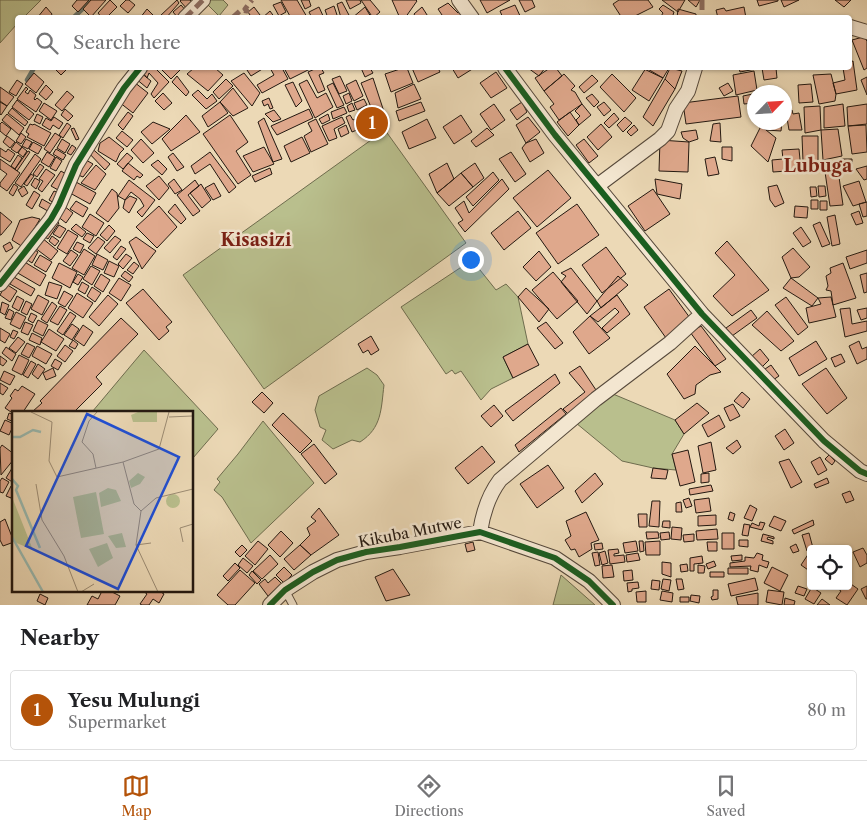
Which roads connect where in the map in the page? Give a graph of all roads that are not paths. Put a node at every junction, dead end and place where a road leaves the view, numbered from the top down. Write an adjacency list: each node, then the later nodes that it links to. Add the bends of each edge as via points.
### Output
1 (204, 0): 3 (street)
2 (459, 0): 4 (street)
3 (189, 15)
4 (470, 15)
5 (852, 28): 6 (street)
6 (867, 32)
7 (138, 70): 11 (street, via 76,165 51,219)
8 (507, 70): 10 (street)
9 (694, 70): 10 (street, via 668,131)
10 (597, 186): 12 (street)
11 (0, 284)
12 (702, 314): 13 (street, via 824,441); 14 (street, via 500,480 484,510)
13 (867, 474)
14 (480, 532): 15 (street, Kikuba Mutwe, via 359,554 329,564); 18 (street, via 555,558 589,581)
15 (285, 590): 16 (street, Kikuba Mutwe); 17 (lane)
16 (270, 605)
17 (293, 605)
18 (612, 605)

